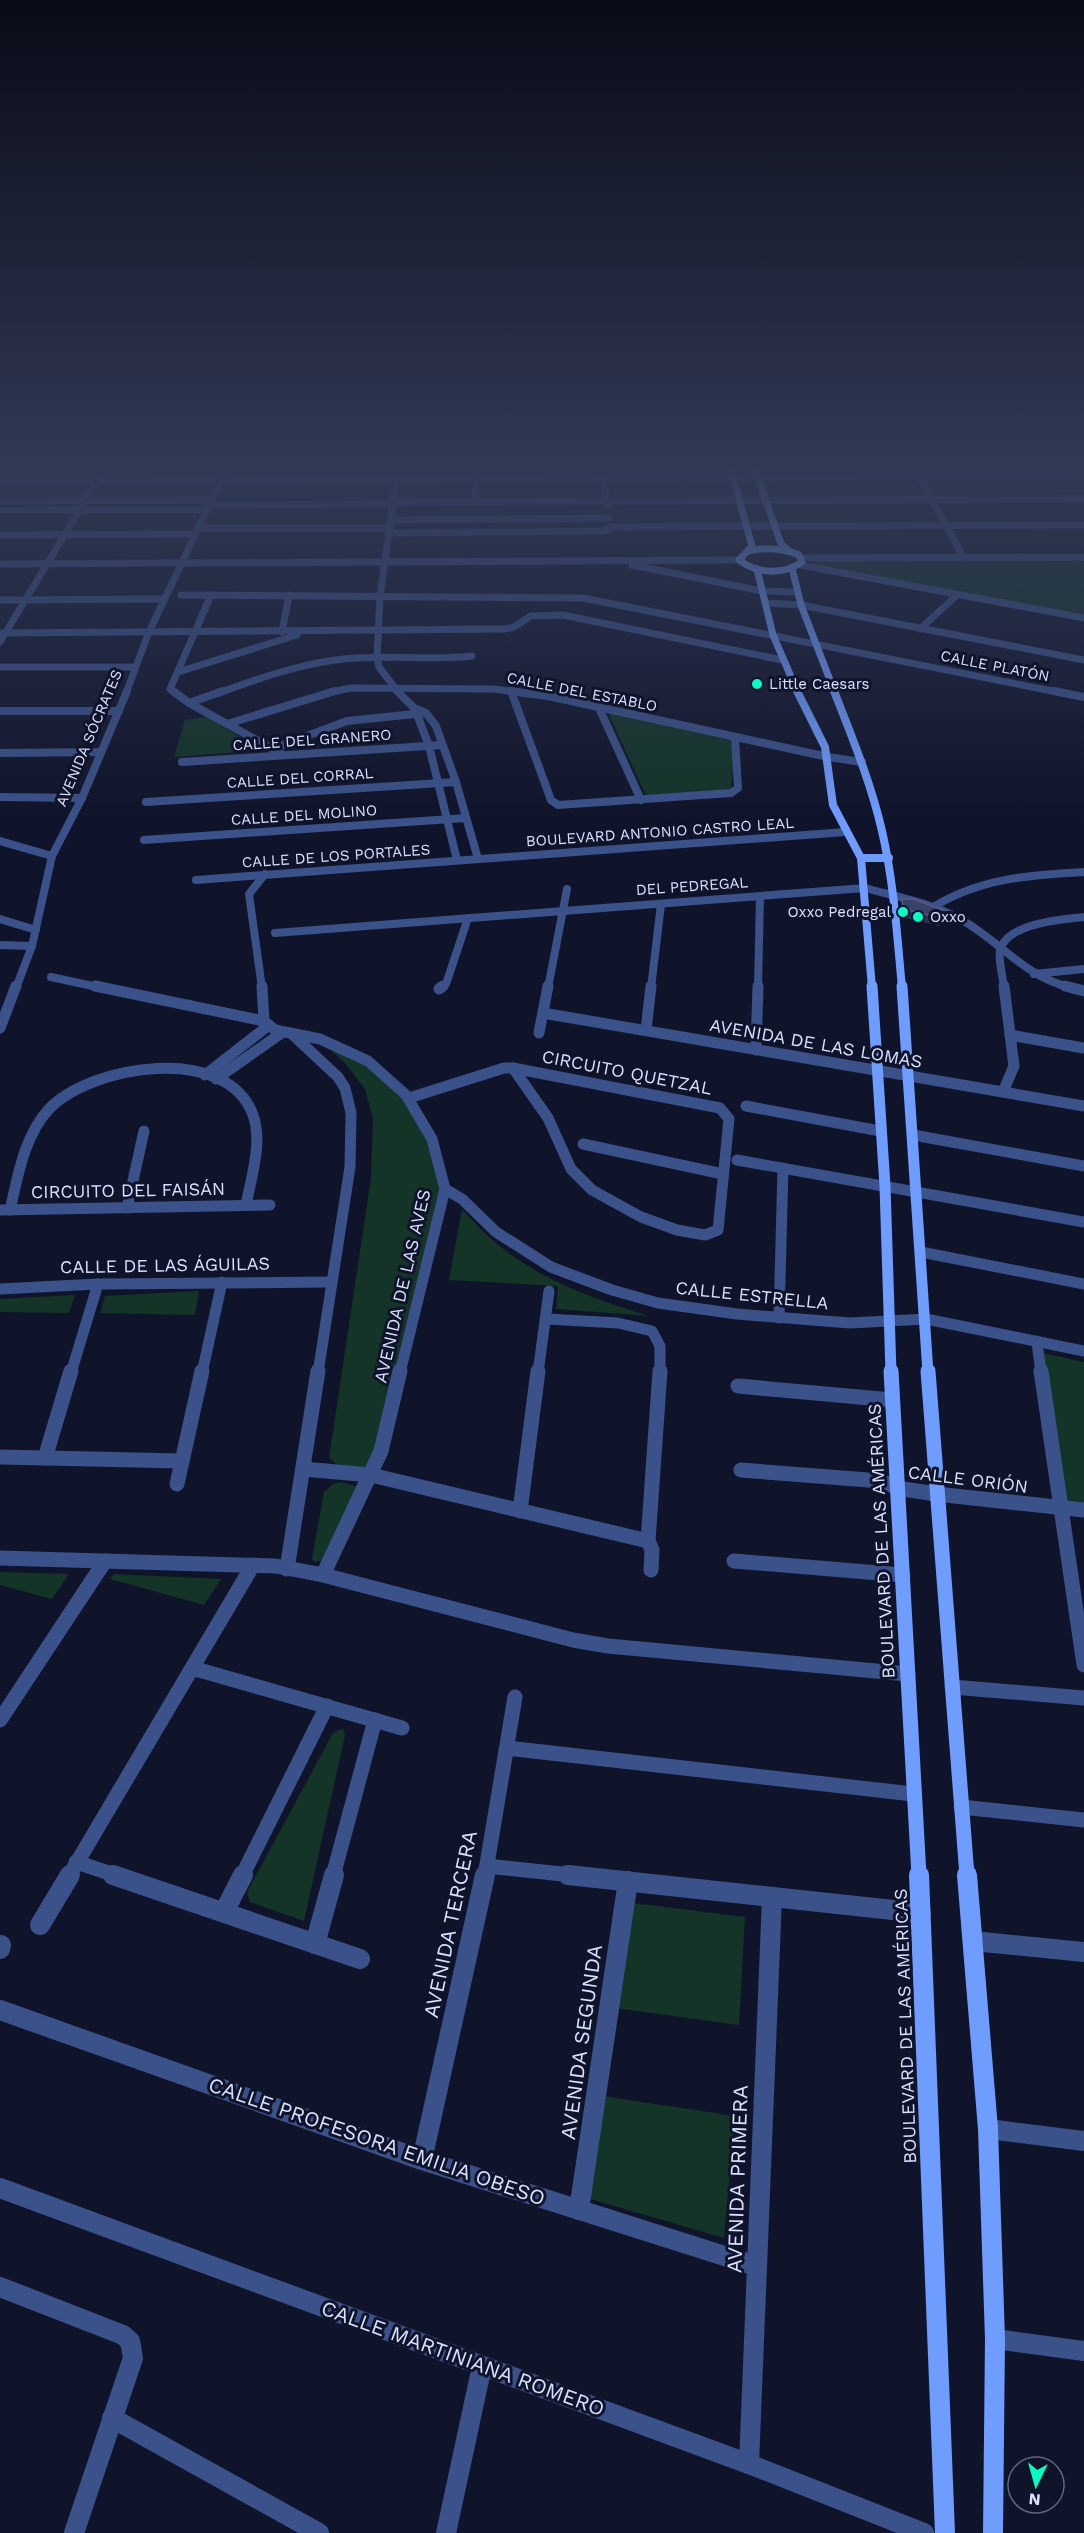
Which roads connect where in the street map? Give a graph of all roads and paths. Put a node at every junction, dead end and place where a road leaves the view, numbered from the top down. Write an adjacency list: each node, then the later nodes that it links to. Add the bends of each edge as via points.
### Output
1 (34, 584): 17 (street)
2 (171, 584): 14 (street, AVENIDA SÓCRATES)
3 (382, 584): 12 (street)
4 (709, 584): 13 (street)
5 (760, 584): 13 (main road, BOULEVARD DE LAS AMÉRICAS)
6 (799, 584): 15 (main road)
7 (902, 584): 10 (street)
8 (211, 595): 9 (street, CALLE PLATÓN); 11 (street, CALLE PLATÓN); 20 (street)
9 (289, 595): 12 (street, CALLE PLATÓN); 24 (street)
10 (957, 595): 18 (street); 19 (street)
11 (182, 596)
12 (380, 597): 22 (street); 26 (street, CALLE PLATÓN, via 583,598)
13 (763, 597): 15 (street); 15 (street); 26 (main road, BOULEVARD DE LAS AMÉRICAS)
14 (164, 598): 17 (street); 23 (street, AVENIDA SÓCRATES)
15 (799, 599): 19 (street); 28 (main road)
16 (0, 600): 17 (street)
17 (24, 600): 25 (street)
18 (1084, 618)
19 (920, 629): 32 (street)
20 (197, 631): 23 (street); 24 (street); 35 (street)
21 (310, 631): 22 (street); 24 (street); 35 (street)
22 (378, 631): 30 (street); 31 (street, via 509,629 531,616 563,615)
23 (149, 632): 25 (street); 33 (street, AVENIDA SÓCRATES)
24 (282, 632)
25 (2, 633): 27 (street)
26 (773, 635): 28 (street, CALLE PLATÓN); 31 (main road, BOULEVARD DE LAS AMÉRICAS)
27 (0, 642)
28 (817, 644): 38 (street, CALLE PLATÓN); 54 (main road)
29 (472, 656): 30 (street)
30 (377, 657): 36 (street, via 379,667); 39 (street, via 310,665)
31 (782, 660): 52 (main road, BOULEVARD DE LAS AMÉRICAS)
32 (1084, 660)
33 (134, 667): 34 (street); 42 (street, AVENIDA SÓCRATES)
34 (0, 668)
35 (178, 672): 39 (street, via 170,689)
36 (394, 688): 37 (street, CALLE DEL ESTABLO); 43 (street); 44 (street, CALLE DEL ESTABLO, via 325,693)
37 (511, 691): 40 (street, CALLE DEL ESTABLO); 59 (street, via 554,803)
38 (1084, 697)
39 (189, 702): 44 (street)
40 (599, 708): 45 (street, CALLE DEL ESTABLO); 59 (street)
41 (0, 711): 42 (street)
42 (119, 711): 49 (street, AVENIDA SÓCRATES)
43 (415, 711): 46 (street, via 426,712); 47 (street); 48 (street, via 346,721)
44 (227, 724): 48 (street)
45 (735, 738): 52 (street, CALLE DEL ESTABLO); 59 (street, via 736,791)
46 (442, 745): 47 (street, CALLE DEL GRANERO); 55 (street)
47 (429, 746): 51 (street, CALLE DEL GRANERO); 56 (street)
48 (272, 749): 51 (street)
49 (101, 752): 50 (street); 58 (street, AVENIDA SÓCRATES)
50 (0, 753)
51 (282, 754): 53 (street, CALLE DEL GRANERO)
52 (828, 757): 54 (street, CALLE DEL ESTABLO); 63 (main road, BOULEVARD DE LAS AMÉRICAS, via 832,805)
53 (183, 762)
54 (862, 762): 69 (main road)
55 (456, 782): 56 (street, CALLE DEL CORRAL); 61 (street)
56 (438, 783): 60 (street, CALLE DEL CORRAL); 62 (street)
57 (0, 797): 58 (street)
58 (82, 798): 66 (street, AVENIDA SÓCRATES)
59 (641, 800)
60 (146, 802)
61 (466, 818): 62 (street, CALLE DEL MOLINO); 67 (street)
62 (447, 819): 64 (street, CALLE DEL MOLINO); 70 (street)
63 (845, 832): 67 (street, BOULEVARD ANTONIO CASTRO LEAL); 68 (main road, BOULEVARD DE LAS AMÉRICAS)
64 (144, 840)
65 (0, 841): 66 (street)
66 (52, 856): 84 (street, AVENIDA SÓCRATES)
67 (478, 858): 70 (street, CALLE DE LOS PORTALES)
68 (861, 858): 69 (main road); 74 (main road, BOULEVARD DE LAS AMÉRICAS)
69 (888, 858): 76 (main road)
70 (457, 860): 72 (street, CALLE DE LOS PORTALES)
71 (1084, 872): 79 (street, via 993,880)
72 (265, 874): 73 (street, CALLE DE LOS PORTALES); 96 (street, via 249,894)
73 (196, 880)
74 (865, 888): 76 (street, DEL PEDREGAL); 77 (street, DEL PEDREGAL); 105 (main road, BOULEVARD DE LAS AMÉRICAS)
75 (567, 889): 80 (street)
76 (894, 893): 79 (street, DEL PEDREGAL); 107 (main road)
77 (760, 896): 78 (street, DEL PEDREGAL); 103 (street)
78 (661, 904): 80 (street, DEL PEDREGAL); 98 (street)
79 (935, 906): 88 (street, DEL PEDREGAL, via 963,921)
80 (563, 911): 82 (street, DEL PEDREGAL); 95 (street)
81 (1084, 917): 88 (street, via 1035,926 1009,939)
82 (468, 918): 85 (street, DEL PEDREGAL); 92 (street, via 446,984)
83 (0, 919): 84 (street)
84 (36, 930): 87 (street, AVENIDA SÓCRATES)
85 (275, 933)
86 (0, 945): 87 (street)
87 (32, 946): 94 (street, AVENIDA SÓCRATES)
88 (1000, 951): 90 (street, DEL PEDREGAL); 101 (street)
89 (1084, 969): 90 (street)
90 (1033, 974): 93 (street, DEL PEDREGAL)
91 (51, 977): 96 (street, AVENIDA DE LAS AVES)
92 (440, 988)
93 (1084, 992)
94 (4, 1005): 97 (street, AVENIDA SÓCRATES)
95 (543, 1013): 98 (street, AVENIDA DE LAS LOMAS); 100 (street)
96 (266, 1024): 99 (street, AVENIDA DE LAS AVES); 106 (street)
97 (0, 1028)
98 (646, 1030): 103 (street, AVENIDA DE LAS LOMAS)
99 (288, 1033): 108 (street); 110 (street, AVENIDA DE LAS AVES, via 319,1039 369,1062); 131 (street, AVENIDA DE LAS AVES, via 336,1075 350,1099 350,1167)
100 (539, 1033)
101 (1010, 1035): 102 (street); 109 (street, via 1014,1066)
102 (1084, 1048)
103 (756, 1050): 105 (street, AVENIDA DE LAS LOMAS)
104 (513, 1068): 110 (street, CIRCUITO QUETZAL); 120 (street, CIRCUITO QUETZAL, via 720,1108 729,1119); 120 (street, CIRCUITO QUETZAL, via 548,1118 571,1169 592,1190 634,1214 677,1230 716,1232 720,1226)
105 (877, 1071): 107 (street, AVENIDA DE LAS LOMAS); 114 (main road, BOULEVARD DE LAS AMÉRICAS)
106 (205, 1075): 108 (street, CIRCUITO DEL FAISÁN); 127 (street, CIRCUITO DEL FAISÁN, via 160,1068 124,1072 68,1093 37,1124)
107 (909, 1077): 109 (street, AVENIDA DE LAS LOMAS); 115 (main road)
108 (216, 1079): 124 (street, CIRCUITO DEL FAISÁN, via 233,1086 254,1116)
109 (1003, 1092): 112 (street, AVENIDA DE LAS LOMAS)
110 (409, 1098): 122 (street, AVENIDA DE LAS AVES, via 435,1141)
111 (746, 1106): 114 (street)
112 (1084, 1106)
113 (144, 1131): 126 (street)
114 (880, 1131): 121 (main road, BOULEVARD DE LAS AMÉRICAS)
115 (913, 1136): 118 (street); 123 (main road)
116 (583, 1144): 120 (street)
117 (737, 1160): 119 (street)
118 (1084, 1166)
119 (783, 1168): 121 (street); 136 (street)
120 (723, 1174)
121 (885, 1186): 123 (street); 139 (main road, BOULEVARD DE LAS AMÉRICAS)
122 (445, 1189): 136 (street, CALLE ESTRELLA, via 462,1199 496,1232 551,1268 658,1303); 149 (street, AVENIDA DE LAS AVES, via 383,1442)
123 (916, 1191): 128 (street); 129 (main road)
124 (246, 1205): 125 (street, CIRCUITO DEL FAISÁN); 126 (street, CIRCUITO DEL FAISÁN)
125 (270, 1205)
126 (127, 1208): 127 (street, CIRCUITO DEL FAISÁN)
127 (5, 1210)
128 (1084, 1222)
129 (921, 1252): 133 (street); 138 (main road)
130 (222, 1282): 131 (street, CALLE DE LAS ÁGUILAS); 132 (street, CALLE DE LAS ÁGUILAS); 146 (street)
131 (331, 1282): 147 (street, AVENIDA DE LAS AVES)
132 (98, 1284): 134 (street, CALLE DE LAS ÁGUILAS); 145 (street)
133 (1084, 1284)
134 (0, 1289)
135 (549, 1291): 137 (street)
136 (779, 1318): 139 (street, CALLE ESTRELLA, via 850,1323)
137 (547, 1319): 155 (street); 156 (street, via 636,1326 657,1335 661,1352)
138 (926, 1319): 139 (street, CALLE ESTRELLA); 140 (street, CALLE ESTRELLA); 152 (main road)
139 (890, 1321): 143 (main road, BOULEVARD DE LAS AMÉRICAS)
140 (1037, 1342): 141 (street, CALLE ESTRELLA); 153 (street)
141 (1084, 1351)
142 (738, 1386): 143 (street)
143 (892, 1400): 151 (main road, BOULEVARD DE LAS AMÉRICAS)
144 (0, 1457): 145 (street)
145 (45, 1458): 146 (street)
146 (182, 1461): 150 (street)
147 (303, 1469): 149 (street); 161 (street, AVENIDA DE LAS AVES)
148 (741, 1470): 151 (street, CALLE ORIÓN, via 881,1481)
149 (371, 1476): 155 (street); 163 (street, AVENIDA DE LAS AVES)
150 (177, 1484)
151 (897, 1488): 152 (street, CALLE ORIÓN); 164 (main road, BOULEVARD DE LAS AMÉRICAS)
152 (936, 1494): 153 (street, CALLE ORIÓN); 169 (main road)
153 (1062, 1508): 154 (street, CALLE ORIÓN); 165 (street)
154 (1084, 1510)
155 (520, 1511): 156 (street)
156 (648, 1541): 162 (street, via 652,1550)
157 (0, 1558): 158 (street)
158 (105, 1561): 160 (street); 173 (street)
159 (734, 1561): 164 (street)
160 (253, 1565): 161 (street); 167 (street)
161 (287, 1569): 163 (street)
162 (651, 1570)
163 (323, 1575): 168 (street, via 608,1646)
164 (903, 1575): 168 (main road, BOULEVARD DE LAS AMÉRICAS)
165 (1079, 1598): 166 (street)
166 (1084, 1665)
167 (192, 1668): 172 (street); 180 (street)
168 (908, 1674): 177 (main road, BOULEVARD DE LAS AMÉRICAS)
169 (952, 1687): 171 (street); 178 (main road)
170 (515, 1697): 176 (street, AVENIDA TERCERA)
171 (1084, 1698)
172 (327, 1706): 174 (street); 184 (street)
173 (0, 1720)
174 (375, 1720): 175 (street); 188 (street)
175 (402, 1728)
176 (507, 1748): 177 (street); 181 (street, AVENIDA TERCERA)
177 (913, 1794): 185 (main road, BOULEVARD DE LAS AMÉRICAS)
178 (961, 1807): 179 (street); 187 (main road)
179 (1084, 1820)
180 (76, 1862): 184 (street); 186 (street)
181 (488, 1866): 182 (street); 194 (street, AVENIDA TERCERA)
182 (628, 1881): 183 (street); 196 (street, AVENIDA SEGUNDA)
183 (772, 1897): 185 (street); 197 (street, AVENIDA PRIMERA)
184 (224, 1912): 188 (street)
185 (921, 1913): 208 (main road, BOULEVARD DE LAS AMÉRICAS)
186 (40, 1925)
187 (973, 1941): 189 (street); 192 (main road)
188 (315, 1944): 190 (street)
189 (1084, 1952)
190 (360, 1959)
191 (0, 2010): 194 (street, CALLE PROFESORA EMILIA OBESO)
192 (988, 2129): 193 (street); 199 (main road)
193 (1084, 2141)
194 (422, 2160): 196 (street, CALLE PROFESORA EMILIA OBESO)
195 (0, 2188): 201 (street, CALLE MARTINIANA ROMERO)
196 (579, 2210): 197 (street, CALLE PROFESORA EMILIA OBESO)
197 (756, 2266): 203 (street, AVENIDA PRIMERA)
198 (0, 2287): 202 (street, via 130,2341 133,2358)
199 (995, 2339): 200 (street); 209 (main road)
200 (1084, 2351)
201 (482, 2366): 203 (street, CALLE MARTINIANA ROMERO); 206 (street)
202 (112, 2418): 204 (street); 205 (street)
203 (750, 2464): 207 (street, CALLE MARTINIANA ROMERO)
204 (74, 2533)
205 (319, 2533)
206 (446, 2533)
207 (924, 2533)
208 (945, 2533)
209 (993, 2533)

